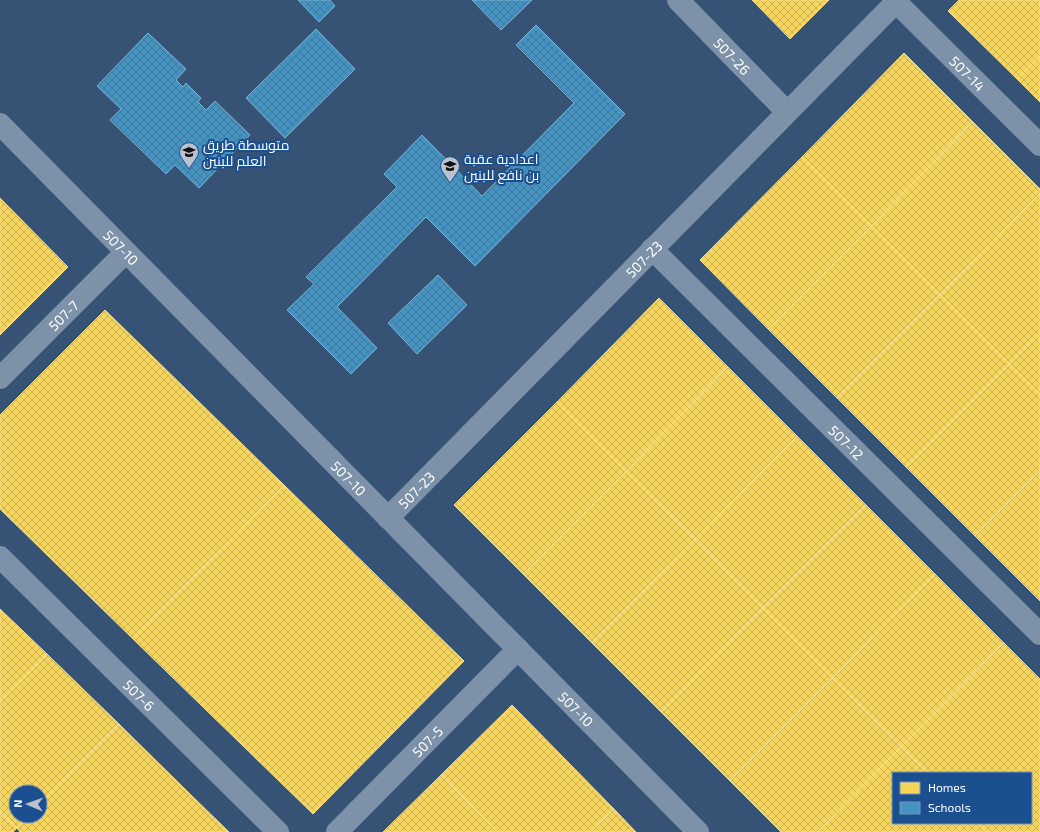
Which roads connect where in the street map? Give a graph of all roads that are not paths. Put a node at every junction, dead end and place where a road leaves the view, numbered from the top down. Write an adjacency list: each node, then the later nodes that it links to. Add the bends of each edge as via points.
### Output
1 (678, 0): 3 (street, 507-26)
2 (897, 1): 3 (street, 507-23); 5 (street, 507-14)
3 (787, 112): 6 (street, 507-23)
4 (0, 124): 7 (street, 507-10)
5 (1040, 145)
6 (652, 249): 9 (street, 507-23); 11 (street, 507-12)
7 (126, 252): 8 (street, 507-7); 9 (street, 507-10)
8 (0, 378)
9 (388, 518): 12 (street, 507-10)
10 (0, 557): 13 (street, 507-6)
11 (1040, 634)
12 (518, 649): 14 (street, 507-5); 15 (street, 507-10)
13 (278, 832)
14 (337, 832)
15 (698, 832)

